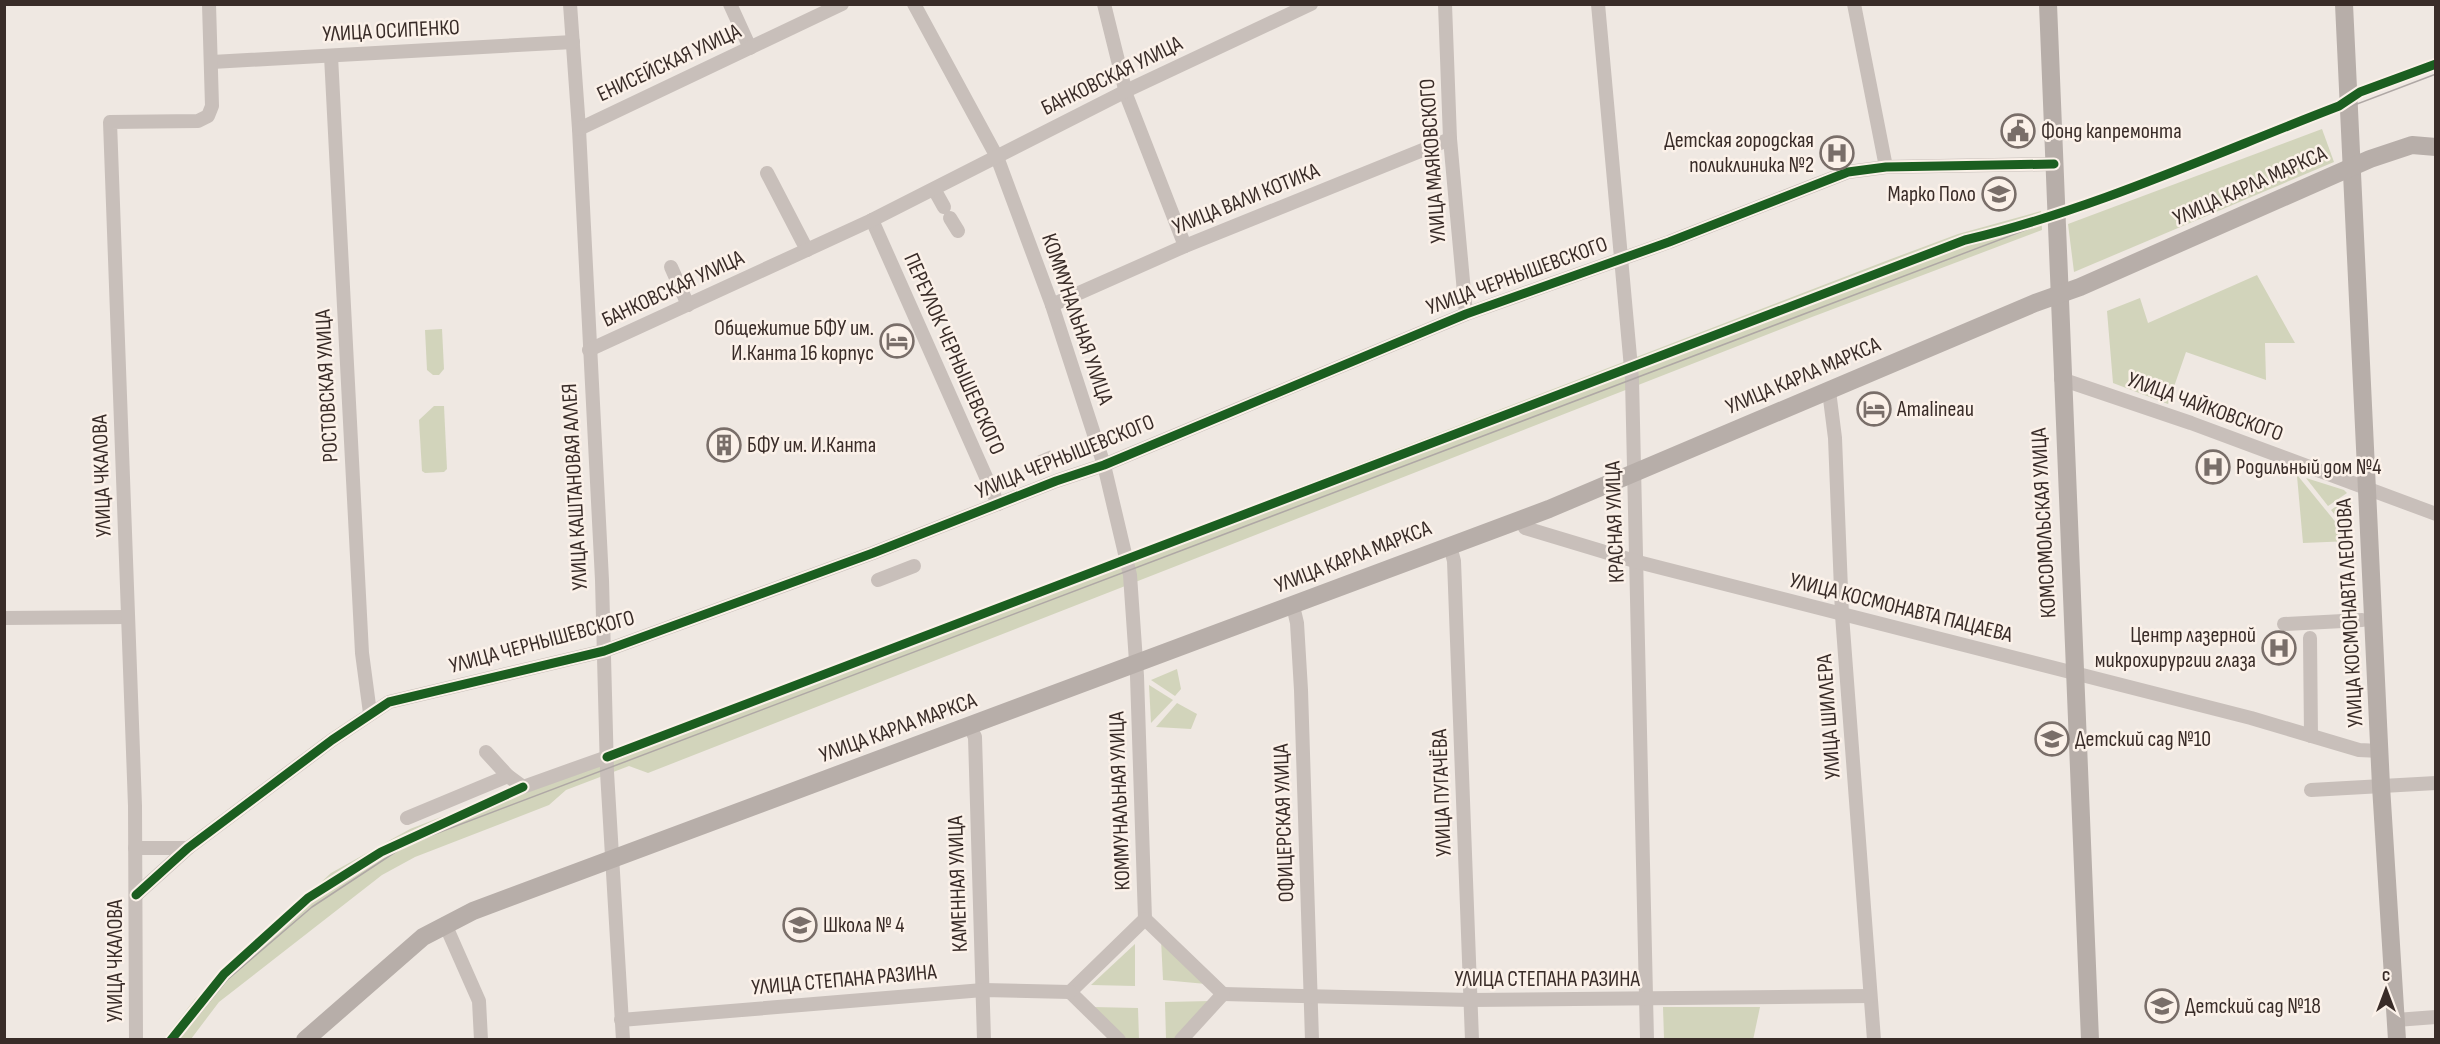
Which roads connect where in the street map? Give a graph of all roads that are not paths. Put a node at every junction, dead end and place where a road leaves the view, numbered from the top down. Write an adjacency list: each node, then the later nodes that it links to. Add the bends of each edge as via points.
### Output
1 (209, 4): 16 (street, УЛИЦА ЧКАЛОВА)
2 (570, 4): 13 (street, УЛИЦА КАШТАНОВАЯ АЛЛЕЯ)
3 (730, 4): 14 (street)
4 (842, 4): 14 (street, ЕНИСЕЙСКАЯ УЛИЦА)
5 (914, 4): 21 (street, КОММУНАЛЬНАЯ УЛИЦА)
6 (1104, 4): 17 (street)
7 (1311, 4): 17 (street, БАНКОВСКАЯ УЛИЦА)
8 (1445, 4): 19 (street, УЛИЦА МАЯКОВСКОГО)
9 (1598, 4): 31 (street, КРАСНАЯ УЛИЦА)
10 (1854, 4): 23 (street)
11 (2048, 4): 22 (main road, КОМСОМОЛЬСКАЯ УЛИЦА)
12 (2344, 4): 24 (main road, УЛИЦА КОСМОНАВТА ЛЕОНОВА)
13 (573, 42): 15 (street, УЛИЦА ОСИПЕНКО); 18 (street, УЛИЦА КАШТАНОВАЯ АЛЛЕЯ)
14 (750, 48): 18 (street, ЕНИСЕЙСКАЯ УЛИЦА)
15 (331, 56): 16 (street, УЛИЦА ОСИПЕНКО); 60 (street, РОСТОВСКАЯ УЛИЦА, via 362,653)
16 (212, 62): 52 (street, УЛИЦА ЧКАЛОВА, via 212,105 208,116 198,121 110,122)
17 (1125, 92): 21 (street, БАНКОВСКАЯ УЛИЦА); 29 (street)
18 (579, 129): 37 (street, УЛИЦА КАШТАНОВАЯ АЛЛЕЯ)
19 (1450, 139): 29 (street, УЛИЦА ВАЛИ КОТИКА); 36 (street, УЛИЦА МАЯКОВСКОГО)
20 (2436, 149): 24 (main road, УЛИЦА КАРЛА МАРКСА, via 2409,152)
21 (997, 157): 26 (street, БАНКОВСКАЯ УЛИЦА); 34 (street, КОММУНАЛЬНАЯ УЛИЦА)
22 (2054, 164): 23 (street, УЛИЦА ЧЕРНЫШЕВСКОГО); 33 (main road, КОМСОМОЛЬСКАЯ УЛИЦА)
23 (1886, 167): 31 (street, УЛИЦА ЧЕРНЫШЕВСКОГО, via 1848,172)
24 (2353, 171): 33 (main road, УЛИЦА КАРЛА МАРКСА); 42 (main road, УЛИЦА КОСМОНАВТА ЛЕОНОВА)
25 (767, 173): 30 (street)
26 (934, 189): 27 (street, БАНКОВСКАЯ УЛИЦА); 28 (street)
27 (872, 220): 30 (street, БАНКОВСКАЯ УЛИЦА); 43 (street, ПЕРЕУЛОК ЧЕРНЫШЕВСКОГО)
28 (958, 231)
29 (1185, 246): 34 (street, УЛИЦА ВАЛИ КОТИКА)
30 (807, 250): 35 (street, БАНКОВСКАЯ УЛИЦА)
31 (1623, 258): 36 (street, УЛИЦА ЧЕРНЫШЕВСКОГО); 41 (street, КРАСНАЯ УЛИЦА)
32 (671, 267): 35 (street)
33 (2060, 300): 38 (main road, КОМСОМОЛЬСКАЯ УЛИЦА); 39 (main road, УЛИЦА КАРЛА МАРКСА)
34 (1055, 303): 40 (street, КОММУНАЛЬНАЯ УЛИЦА)
35 (688, 305): 37 (street, БАНКОВСКАЯ УЛИЦА)
36 (1466, 314): 40 (street, УЛИЦА ЧЕРНЫШЕВСКОГО)
37 (589, 350): 57 (street, УЛИЦА КАШТАНОВАЯ АЛЛЕЯ)
38 (2061, 379): 42 (street, УЛИЦА ЧАЙКОВСКОГО); 59 (main road, КОМСОМОЛЬСКАЯ УЛИЦА)
39 (1831, 395): 41 (main road, УЛИЦА КАРЛА МАРКСА); 51 (street, УЛИЦА ШИЛЛЕРА)
40 (1104, 465): 43 (street, УЛИЦА ЧЕРНЫШЕВСКОГО, via 1054,475); 58 (street, КОММУНАЛЬНАЯ УЛИЦА, via 1130,571)
41 (1636, 479): 45 (main road, УЛИЦА КАРЛА МАРКСА); 48 (street, КРАСНАЯ УЛИЦА)
42 (2368, 489): 44 (street, УЛИЦА ЧАЙКОВСКОГО); 63 (main road, УЛИЦА КОСМОНАВТА ЛЕОНОВА)
43 (998, 504): 47 (street, УЛИЦА ЧЕРНЫШЕВСКОГО)
44 (2436, 514)
45 (1523, 524): 46 (main road, УЛИЦА КАРЛА МАРКСА); 48 (street, УЛИЦА КОСМОНАВТА ПАЦАЕВА)
46 (1451, 550): 50 (main road, УЛИЦА КАРЛА МАРКСА); 82 (street, УЛИЦА ПУГАЧЁВА)
47 (873, 553): 49 (street, via 881,579); 57 (street, УЛИЦА ЧЕРНЫШЕВСКОГО)
48 (1638, 562): 51 (street, УЛИЦА КОСМОНАВТА ПАЦАЕВА); 83 (street, КРАСНАЯ УЛИЦА)
49 (914, 566)
50 (1295, 610): 58 (main road, УЛИЦА КАРЛА МАРКСА); 80 (street, ОФИЦЕРСКАЯ УЛИЦА)
51 (1842, 615): 59 (street, УЛИЦА КОСМОНАВТА ПАЦАЕВА); 81 (street, УЛИЦА ШИЛЛЕРА)
52 (128, 617): 53 (street); 71 (street, УЛИЦА ЧКАЛОВА)
53 (4, 618)
54 (2362, 620): 55 (street)
55 (2284, 624)
56 (2310, 638): 62 (street)
57 (604, 651): 60 (street, УЛИЦА ЧЕРНЫШЕВСКОГО, via 427,691 389,702); 65 (street, УЛИЦА КАШТАНОВАЯ АЛЛЕЯ)
58 (1137, 670): 61 (main road, УЛИЦА КАРЛА МАРКСА); 75 (street, КОММУНАЛЬНАЯ УЛИЦА)
59 (2075, 674): 62 (street, УЛИЦА КОСМОНАВТА ПАЦАЕВА); 99 (main road, КОМСОМОЛЬСКАЯ УЛИЦА)
60 (370, 713): 72 (street, УЛИЦА ЧЕРНЫШЕВСКОГО)
61 (973, 732): 73 (main road, УЛИЦА КАРЛА МАРКСА); 77 (street, КАМЕННАЯ УЛИЦА)
62 (2311, 736): 63 (street, УЛИЦА КОСМОНАВТА ПАЦАЕВА, via 2359,750)
63 (2380, 751): 68 (main road, УЛИЦА КОСМОНАВТА ЛЕОНОВА)
64 (486, 752): 66 (street)
65 (607, 757): 66 (street, via 523,787); 73 (street, УЛИЦА КАШТАНОВАЯ АЛЛЕЯ)
66 (508, 776): 70 (street)
67 (2436, 783): 68 (street)
68 (2381, 786): 69 (street); 86 (main road, УЛИЦА КОСМОНАВТА ЛЕОНОВА)
69 (2312, 790)
70 (407, 818)
71 (135, 848): 72 (street); 74 (street, УЛИЦА ЧКАЛОВА)
72 (188, 848): 74 (street, УЛИЦА ЧЕРНЫШЕВСКОГО)
73 (613, 866): 76 (main road, УЛИЦА КАРЛА МАРКСА); 85 (street, УЛИЦА КАШТАНОВАЯ АЛЛЕЯ)
74 (136, 895): 87 (street, УЛИЦА ЧКАЛОВА)
75 (1145, 919): 78 (street, КОММУНАЛЬНАЯ УЛИЦА); 79 (street, КОММУНАЛЬНАЯ УЛИЦА)
76 (447, 929): 88 (main road, УЛИЦА КАРЛА МАРКСА, via 423,938 387,966); 89 (main road, УЛИЦА КАРЛА МАРКСА, via 393,971); 90 (street, via 479,1001)
77 (983, 990): 78 (street, УЛИЦА СТЕПАНА РАЗИНА); 85 (street, УЛИЦА СТЕПАНА РАЗИНА); 92 (street, КАМЕННАЯ УЛИЦА)
78 (1070, 992): 93 (street)
79 (1223, 994): 80 (street, УЛИЦА СТЕПАНА РАЗИНА); 94 (street)
80 (1310, 996): 82 (street, УЛИЦА СТЕПАНА РАЗИНА); 95 (street, ОФИЦЕРСКАЯ УЛИЦА)
81 (1870, 996): 83 (street, УЛИЦА СТЕПАНА РАЗИНА); 98 (street, УЛИЦА ШИЛЛЕРА)
82 (1471, 1000): 83 (street, УЛИЦА СТЕПАНА РАЗИНА); 96 (street, УЛИЦА ПУГАЧЁВА)
83 (1645, 1000): 97 (street, КРАСНАЯ УЛИЦА)
84 (2436, 1017): 86 (street)
85 (621, 1020): 91 (street, УЛИЦА КАШТАНОВАЯ АЛЛЕЯ)
86 (2396, 1020): 100 (main road, УЛИЦА КОСМОНАВТА ЛЕОНОВА)
87 (136, 1040)
88 (306, 1040)
89 (320, 1040)
90 (481, 1040)
91 (623, 1040)
92 (984, 1040)
93 (1119, 1040)
94 (1181, 1040)
95 (1312, 1040)
96 (1473, 1040)
97 (1647, 1040)
98 (1874, 1040)
99 (2090, 1040)
100 (2397, 1040)

